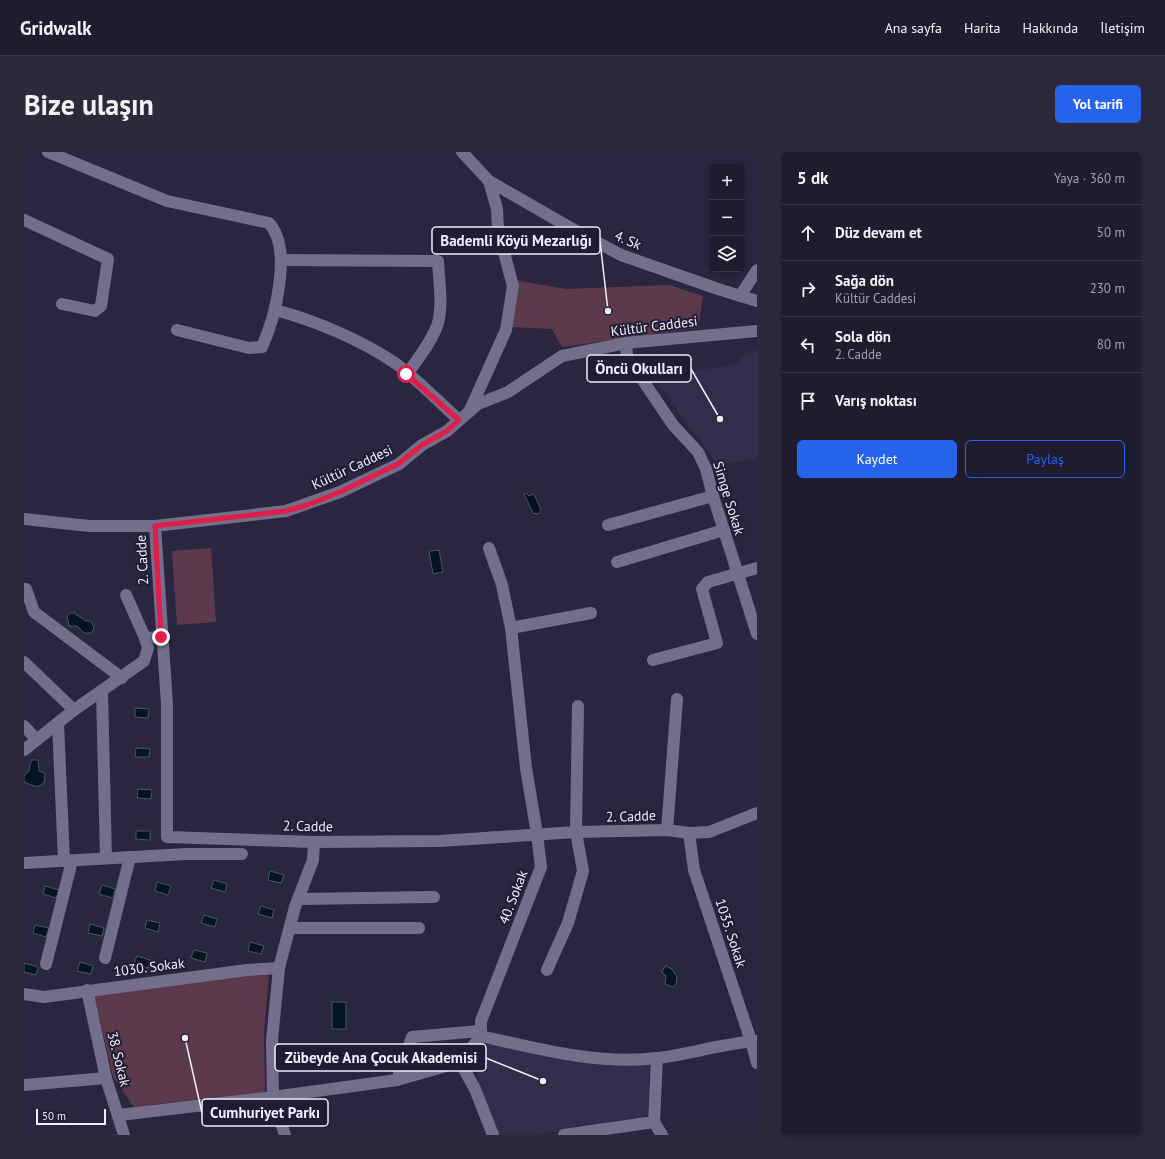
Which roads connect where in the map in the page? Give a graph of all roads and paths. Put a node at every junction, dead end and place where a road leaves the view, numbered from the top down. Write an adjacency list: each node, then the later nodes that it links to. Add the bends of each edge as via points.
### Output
1 (48, 152): 5 (street, via 167,201 269,223 275,229 281,248)
2 (462, 152): 3 (street, 4. Sk)
3 (489, 181): 7 (street, 4. Sk, via 621,255); 15 (street, via 497,209 498,230 513,286 506,330)
4 (24, 220): 9 (street, via 108,259 100,306 96,311)
5 (281, 260): 10 (street); 14 (street, via 438,261 438,324)
6 (757, 270): 7 (street)
7 (740, 296): 8 (street, 4. Sk)
8 (757, 301)
9 (62, 304)
10 (275, 310): 11 (street, via 262,348 249,348); 14 (street, via 341,334 395,364)
11 (177, 330)
12 (757, 331): 13 (street, Kültür Caddesi)
13 (626, 343): 15 (street, Kültür Caddesi, via 562,356 508,392 478,404); 16 (street, Simge Sokak, via 627,357 673,425 698,452 706,469)
14 (406, 374): 15 (street)
15 (464, 417): 19 (street, Kültür Caddesi, via 398,464 307,505 286,511)
16 (712, 496): 18 (street); 20 (street, Simge Sokak)
17 (24, 519): 19 (street, Kültür Caddesi, via 89,526)
18 (608, 525)
19 (155, 526): 30 (street, 2. Cadde)
20 (724, 530): 22 (street); 24 (street, Simge Sokak)
21 (489, 548): 28 (street, 40. Sokak, via 502,585)
22 (617, 562)
23 (757, 568): 24 (street)
24 (738, 574): 29 (street, Simge Sokak); 32 (street, via 708,582 702,589 717,643)
25 (26, 589): 34 (street, via 34,612)
26 (126, 595): 31 (street)
27 (591, 613): 28 (street)
28 (511, 628): 47 (street, 40. Sokak, via 526,768)
29 (757, 634)
30 (161, 637): 31 (street); 48 (street, 2. Cadde, via 167,704 167,837)
31 (145, 638): 34 (street, via 148,648 144,660)
32 (653, 660)
33 (24, 662): 38 (street)
34 (122, 678): 35 (street)
35 (102, 692): 38 (street); 51 (street)
36 (677, 699): 44 (street)
37 (578, 706): 45 (street)
38 (74, 710): 39 (street)
39 (58, 723): 41 (street); 52 (street)
40 (24, 726): 41 (street)
41 (37, 740): 42 (street)
42 (24, 750)
43 (757, 813): 46 (street, 2. Cadde, via 709,832)
44 (667, 830): 45 (street, 2. Cadde); 46 (street, 2. Cadde)
45 (576, 832): 47 (street, 2. Cadde); 61 (street, via 583,871 568,923)
46 (689, 832): 65 (street, 1035. Sokak, via 694,870)
47 (538, 834): 48 (street, 2. Cadde, via 440,841); 64 (street, 40. Sokak, via 540,867 481,1021)
48 (314, 842): 55 (street, via 313,860)
49 (242, 854): 50 (street)
50 (130, 857): 51 (street); 58 (street)
51 (106, 858): 52 (street)
52 (68, 861): 53 (street); 59 (street)
53 (24, 863)
54 (434, 897): 55 (street)
55 (298, 899): 56 (street)
56 (290, 928): 57 (street); 60 (street)
57 (419, 928)
58 (105, 958)
59 (46, 964)
60 (279, 968): 62 (street, 1030. Sokak); 72 (street, via 272,1040)
61 (547, 970)
62 (87, 990): 63 (street, 1030. Sokak, via 44,997); 69 (street, 38. Sokak)
63 (24, 994)
64 (480, 1033): 66 (street, via 557,1053 607,1058); 67 (street); 70 (street, via 412,1037)
65 (754, 1041): 66 (street); 68 (street, 1035. Sokak)
66 (657, 1058): 74 (street)
67 (460, 1062): 70 (street); 77 (street, via 475,1089)
68 (757, 1063)
69 (106, 1078): 71 (street); 73 (street, 38. Sokak)
70 (397, 1080): 72 (street)
71 (24, 1084)
72 (273, 1098): 73 (street); 76 (street)
73 (119, 1115): 75 (street, 38. Sokak)
74 (654, 1122): 78 (street); 79 (street)
75 (124, 1135)
76 (285, 1135)
77 (493, 1135)
78 (564, 1135)
79 (662, 1135)

